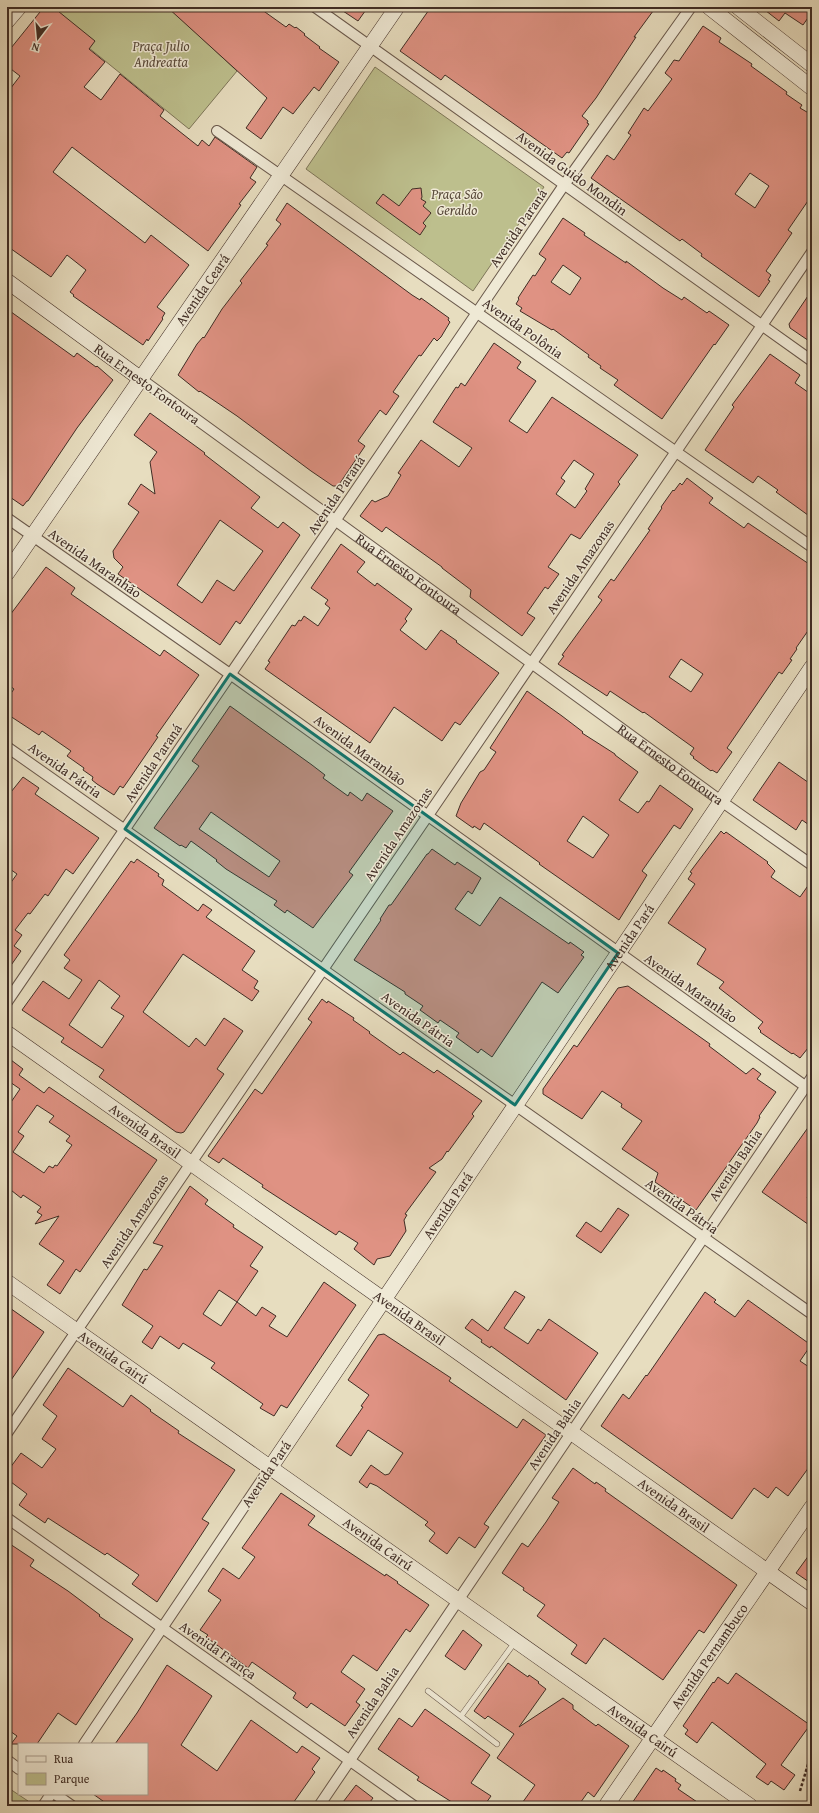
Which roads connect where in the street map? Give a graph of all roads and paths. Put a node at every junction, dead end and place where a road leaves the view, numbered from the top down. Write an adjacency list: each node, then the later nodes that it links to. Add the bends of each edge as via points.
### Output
1 (19, 7): 7 (street)
2 (315, 7): 8 (street, Avenida Guido Mondin)
3 (397, 7): 8 (street, Avenida Ceará)
4 (691, 7): 13 (street, Avenida Paraná)
5 (709, 7): 10 (street)
6 (738, 7): 9 (street)
7 (7, 21)
8 (370, 46): 12 (street, Avenida Ceará); 13 (street, Avenida Guido Mondin)
9 (812, 65)
10 (812, 88)
11 (217, 131): 12 (street, Avenida Polônia)
12 (281, 176): 16 (street, Avenida Polônia); 19 (street, Avenida Ceará)
13 (564, 185): 16 (street, Avenida Paraná); 17 (street, Avenida Guido Mondin)
14 (812, 252): 17 (street, Avenida Amazonas)
15 (7, 281): 19 (street, Rua Ernesto Fontoura)
16 (477, 313): 20 (street, Avenida Polônia); 22 (street, Avenida Paraná)
17 (762, 326): 18 (street, Avenida Guido Mondin); 20 (street, Avenida Amazonas)
18 (812, 361)
19 (141, 379): 22 (street, Rua Ernesto Fontoura); 23 (street, Avenida Ceará)
20 (676, 452): 24 (street, Avenida Polônia); 26 (street, Avenida Amazonas)
21 (7, 518): 23 (street, Avenida Maranhão)
22 (335, 521): 26 (street, Rua Ernesto Fontoura); 28 (street, Avenida Paraná)
23 (33, 536): 25 (street, Avenida Ceará); 28 (street, Avenida Maranhão)
24 (812, 547)
25 (7, 573)
26 (531, 664): 30 (street, Rua Ernesto Fontoura); 31 (street, Avenida Amazonas)
27 (812, 667): 30 (street, Avenida Pará)
28 (230, 674): 31 (street, Avenida Maranhão); 32 (street, Avenida Paraná)
29 (7, 747): 32 (street, Avenida Pátria)
30 (721, 801): 33 (street, Rua Ernesto Fontoura); 34 (street, Avenida Pará)
31 (427, 816): 34 (street, Avenida Maranhão); 35 (street, Avenida Amazonas)
32 (125, 829): 35 (street, Avenida Pátria); 36 (street, Avenida Paraná)
33 (812, 865)
34 (618, 953): 39 (street, Avenida Maranhão); 40 (street, Avenida Pará)
35 (323, 969): 40 (street, Avenida Pátria); 41 (street, Avenida Amazonas)
36 (7, 1002)
37 (7, 1033): 41 (street, Avenida Brasil)
38 (812, 1077): 39 (street, Avenida Bahia)
39 (809, 1088): 42 (street, Avenida Bahia)
40 (515, 1105): 42 (street, Avenida Pátria); 44 (street, Avenida Pará)
41 (191, 1163): 44 (street, Avenida Brasil); 46 (street, Avenida Amazonas)
42 (703, 1237): 45 (street, Avenida Pátria); 48 (street, Avenida Bahia)
43 (7, 1282): 46 (street, Avenida Cairú)
44 (384, 1299): 48 (street, Avenida Brasil); 49 (street, Avenida Pará)
45 (812, 1314)
46 (76, 1331): 47 (street, Avenida Amazonas); 49 (street, Avenida Cairú)
47 (7, 1433)
48 (572, 1433): 52 (street, Avenida Brasil); 53 (street, Avenida Bahia)
49 (270, 1468): 53 (street, Avenida Cairú); 55 (street, Avenida Pará)
50 (812, 1507): 52 (street, Avenida Pernambuco)
51 (7, 1518): 55 (street, Avenida França)
52 (768, 1571): 54 (street, Avenida Brasil); 59 (street, Avenida Pernambuco)
53 (458, 1600): 56 (street, Avenida Cairú); 63 (street, Avenida Bahia)
54 (812, 1602)
55 (161, 1627): 60 (street, Avenida Pará); 63 (street, Avenida França)
56 (516, 1641): 58 (lane); 59 (street, Avenida Cairú)
57 (428, 1691): 58 (lane)
58 (461, 1716): 61 (lane)
59 (654, 1738): 73 (street, Avenida Pernambuco); 74 (street, Avenida Cairú)
60 (85, 1743)
61 (497, 1744)
62 (7, 1760): 65 (street)
63 (349, 1760): 71 (street, Avenida Bahia); 72 (street, Avenida França)
64 (809, 1761): 66 (path)
65 (18, 1767)
66 (800, 1790)
67 (50, 1795): 69 (street)
68 (56, 1795): 70 (street)
69 (43, 1806)
70 (72, 1806)
71 (319, 1806)
72 (414, 1806)
73 (606, 1806)
74 (750, 1806)

